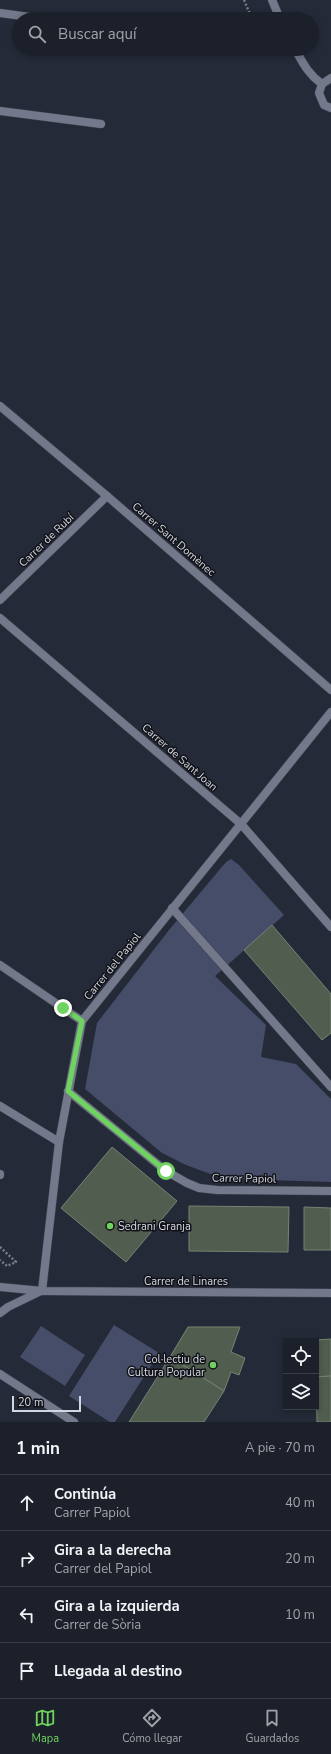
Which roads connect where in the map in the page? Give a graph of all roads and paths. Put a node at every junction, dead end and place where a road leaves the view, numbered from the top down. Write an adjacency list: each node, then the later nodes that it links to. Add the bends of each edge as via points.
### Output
1 (244, 0): 3 (path)
2 (272, 0): 4 (street)
3 (249, 12)
4 (277, 12)
5 (0, 13): 6 (street)
6 (12, 15)
7 (299, 56): 9 (street, via 308,72)
8 (331, 78): 9 (street)
9 (322, 84): 10 (street, via 320,98 324,105)
10 (331, 108)
11 (0, 111): 12 (street)
12 (101, 124)
13 (0, 406): 14 (street, Carrer Sant Domènec)
14 (107, 496): 15 (street, Carrer de Rubí); 17 (street, Carrer Sant Domènec)
15 (0, 600)
16 (0, 618): 19 (street, Carrer de Sant Joan)
17 (331, 690)
18 (331, 712): 19 (street, Carrer del Papiol)
19 (241, 824): 20 (street, Carrer del Papiol); 21 (street, Carrer de Sant Joan)
20 (172, 908): 23 (street, Carrer del Papiol); 24 (street)
21 (331, 927)
22 (0, 965): 23 (street)
23 (82, 1021): 25 (street, Carrer del Papiol)
24 (331, 1087)
25 (68, 1091): 27 (street, Carrer del Papiol); 28 (street, Carrer Papiol, via 166,1171 199,1188)
26 (0, 1106): 27 (street)
27 (59, 1142): 32 (street, Carrer del Papiol)
28 (331, 1191)
29 (0, 1247): 30 (path, via 16,1262 7,1266)
30 (0, 1260)
31 (0, 1287): 32 (street, Carrer de Linares)
32 (42, 1291): 33 (street, Carrer de Linares); 34 (street, Carrer de Linares)
33 (331, 1292)
34 (0, 1313)
35 (0, 1374): 36 (street)
36 (74, 1422)

